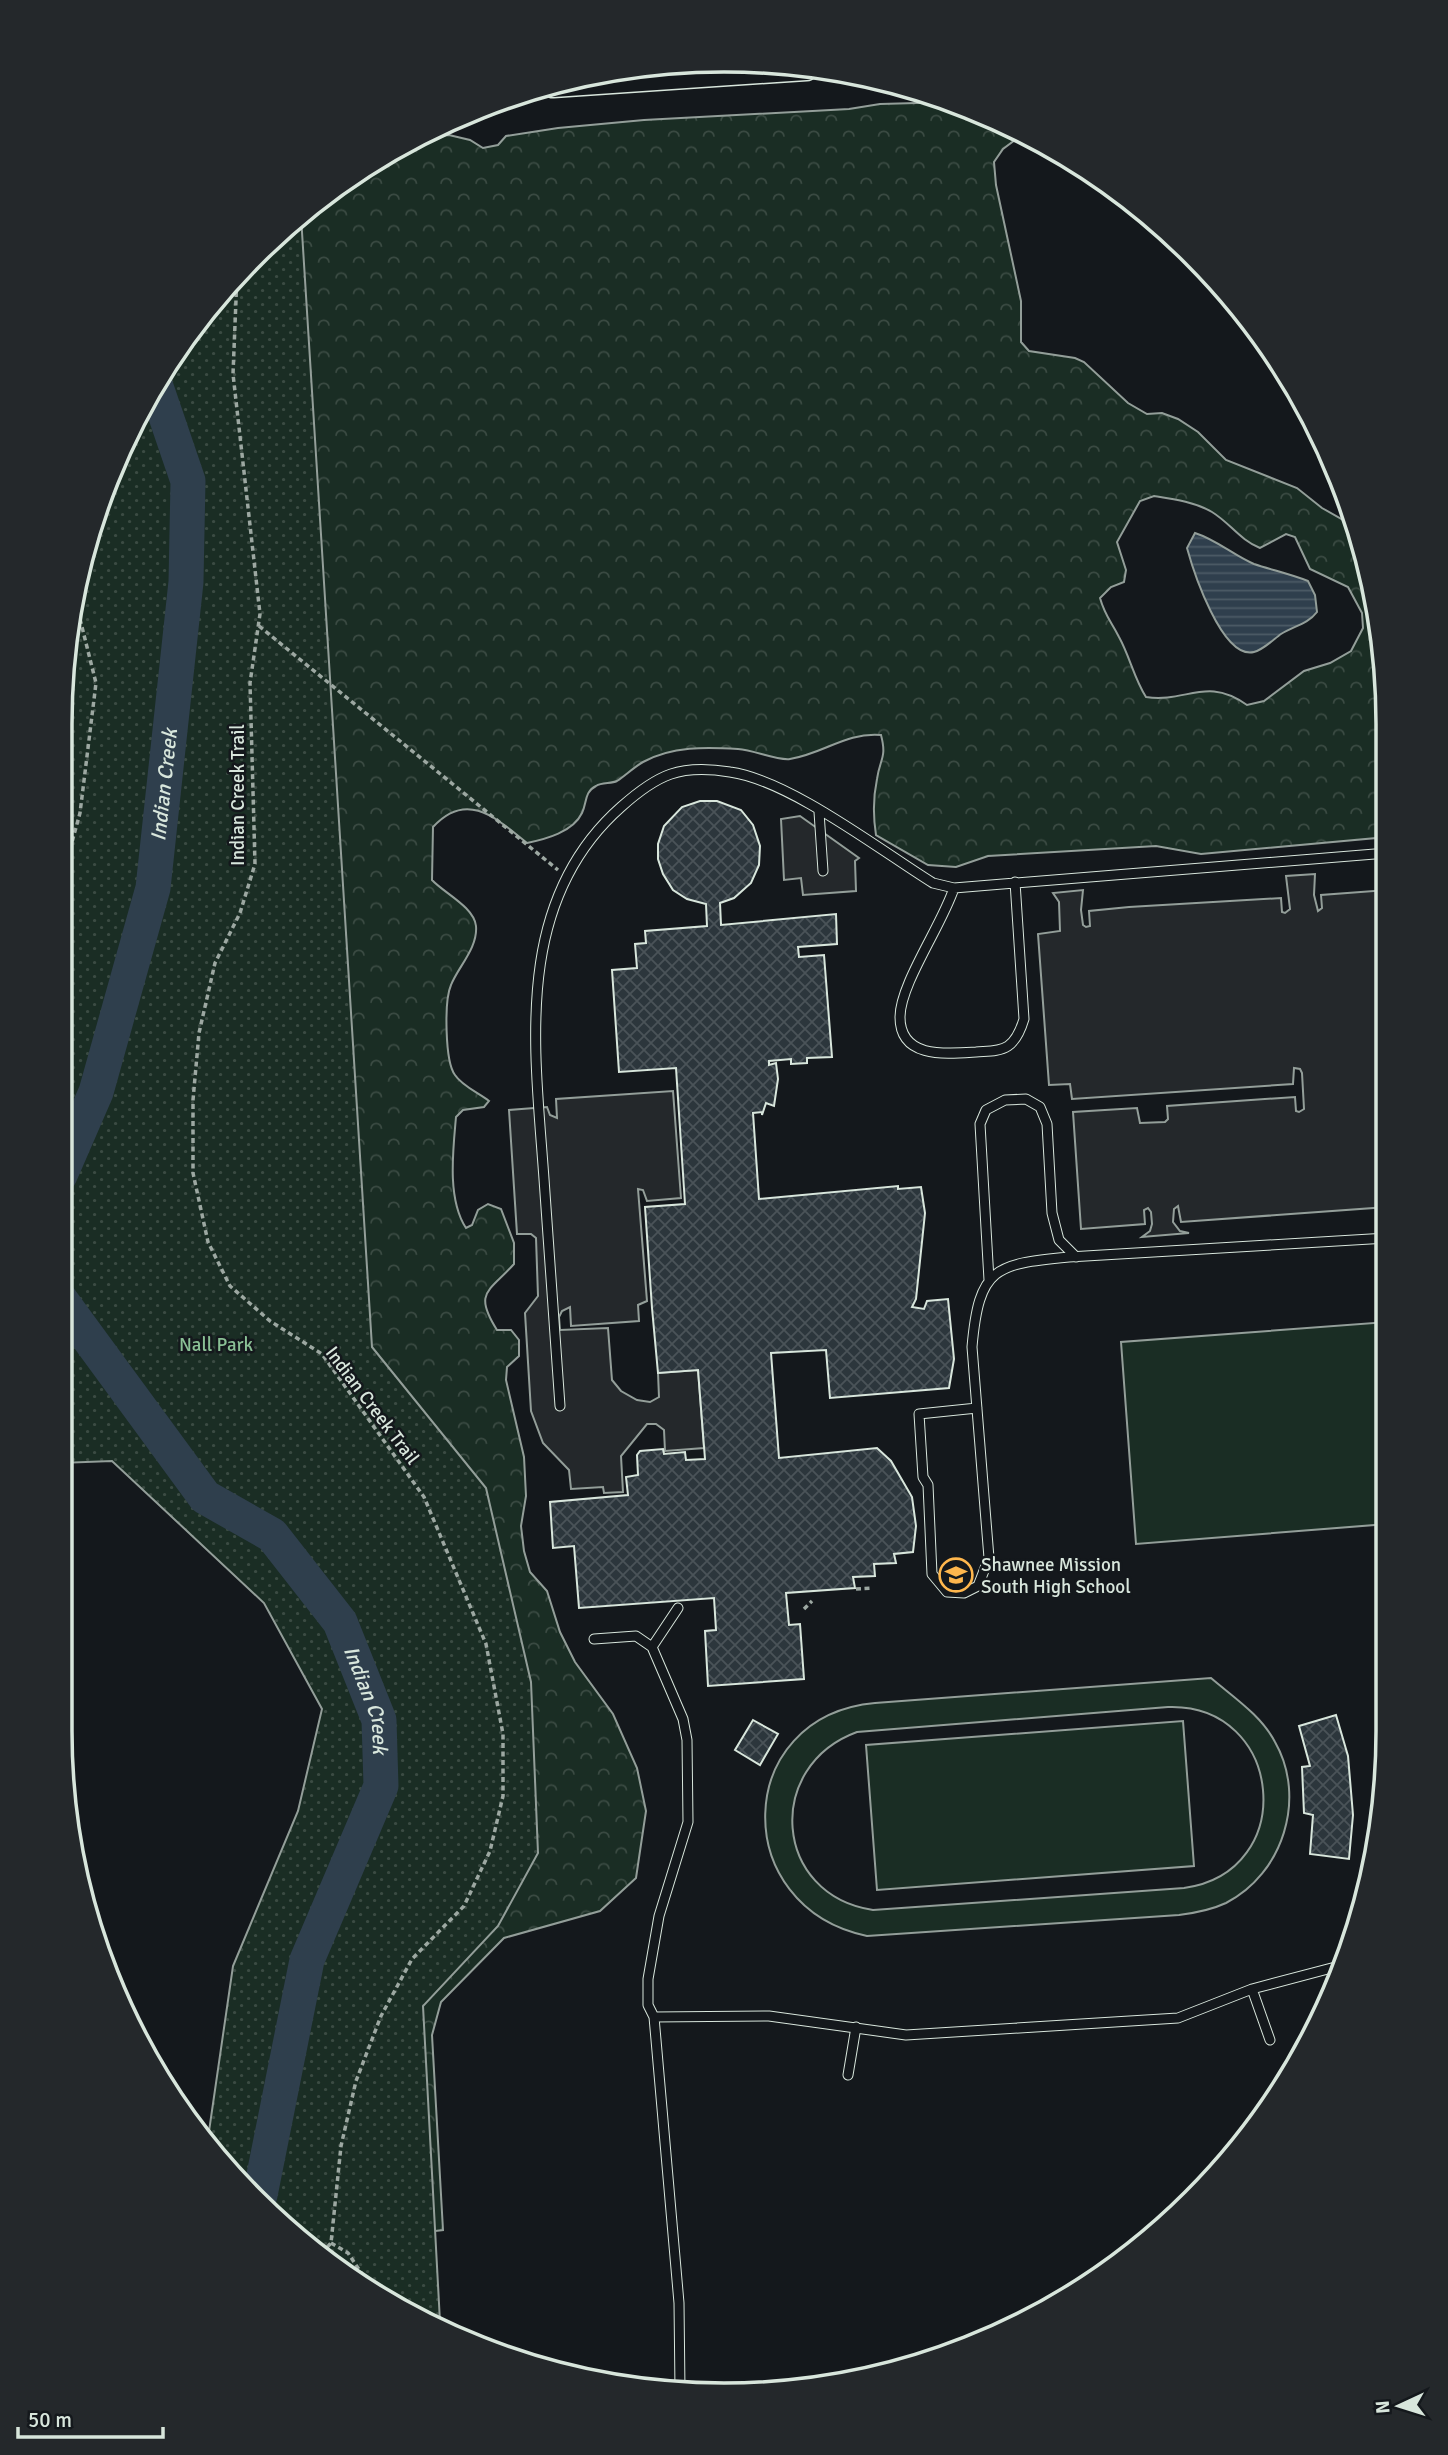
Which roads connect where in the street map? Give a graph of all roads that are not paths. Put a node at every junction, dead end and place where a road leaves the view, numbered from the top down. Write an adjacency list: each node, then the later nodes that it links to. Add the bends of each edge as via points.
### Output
1 (819, 812): 3 (lane); 5 (lane, via 933,883); 9 (lane, via 774,784 732,772 684,768 650,782 613,814 578,853 567,877 542,945 534,1004)
2 (1376, 854): 4 (lane)
3 (823, 871)
4 (1015, 882): 5 (lane); 5 (lane, via 1024,1019 1020,1029 1000,1050 931,1054 917,1049 903,1035 900,1002 946,915)
5 (954, 888)
6 (1376, 1239): 7 (lane)
7 (1076, 1257): 8 (lane, via 1018,1262); 8 (lane, via 1059,1240 1052,1213 1046,1124 1040,1107 1026,1100 1005,1100 986,1110 980,1124)
8 (989, 1280): 10 (lane, via 975,1313 972,1347)
9 (560, 1406)
10 (977, 1408): 10 (lane, via 919,1414 932,1574 947,1592 964,1593 978,1586 989,1558)
11 (678, 1608): 13 (lane)
12 (594, 1639): 13 (lane, via 636,1636)
13 (652, 1647): 16 (lane, via 687,1740 688,1822 659,1916 648,1979 648,2005)
14 (1332, 1968): 15 (lane)
15 (1252, 1989): 17 (lane, via 1178,2018 906,2035); 18 (lane)
16 (654, 2017): 17 (lane, via 769,2016); 20 (lane, via 679,2303)
17 (856, 2027): 19 (lane)
18 (1270, 2040)
19 (848, 2075)
20 (680, 2382)

